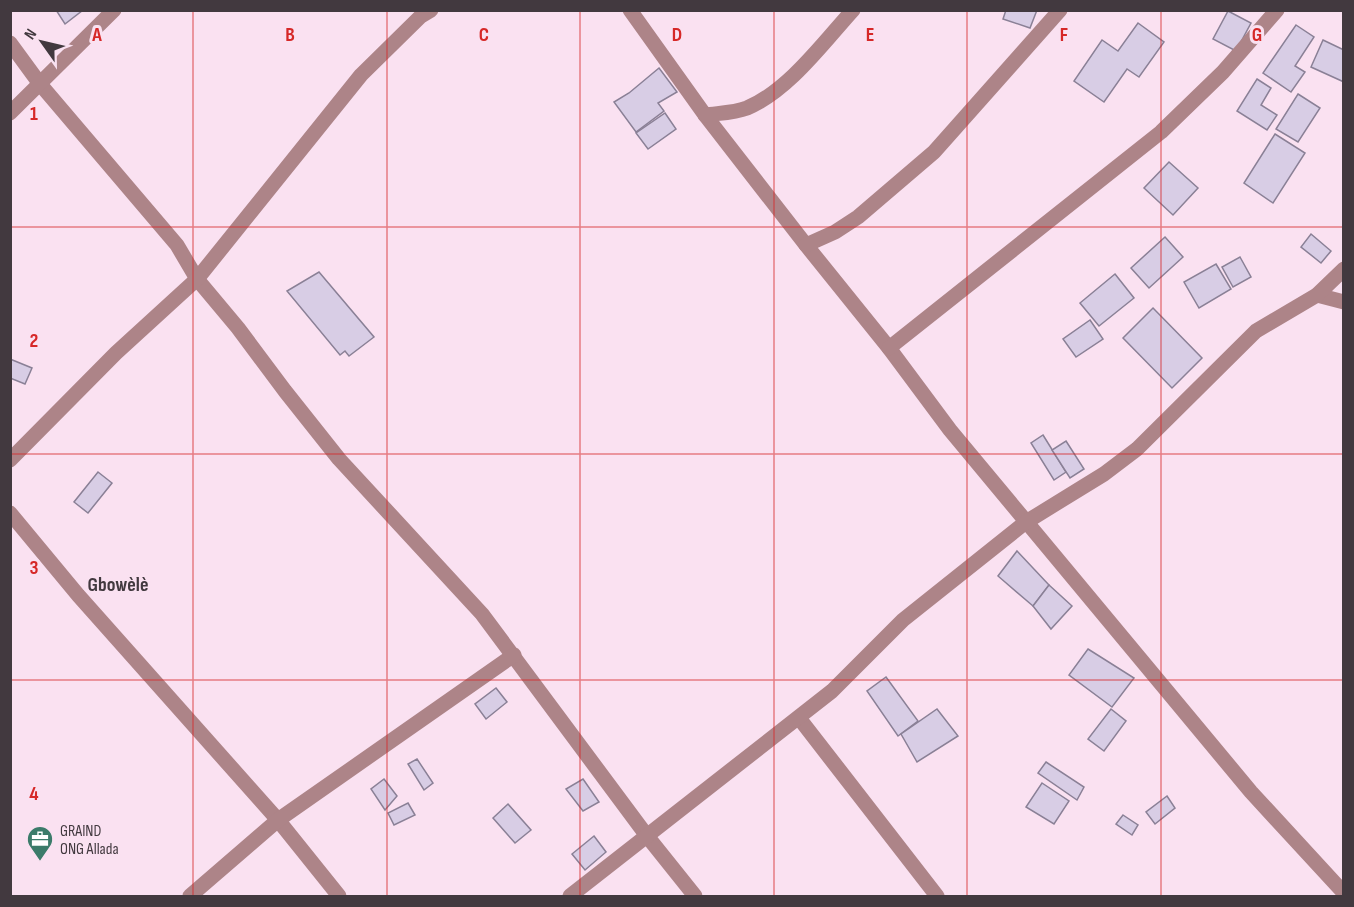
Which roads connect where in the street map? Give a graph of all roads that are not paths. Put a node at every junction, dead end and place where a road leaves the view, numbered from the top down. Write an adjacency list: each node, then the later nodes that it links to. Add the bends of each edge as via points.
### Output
1 (114, 10): 8 (street)
2 (430, 10): 13 (street, via 361,75)
3 (630, 10): 10 (street)
4 (854, 10): 10 (street, via 765,100 744,109)
5 (1060, 10): 11 (street, via 934,152 858,217)
6 (1277, 10): 16 (street, via 1223,72 1161,132)
7 (10, 43): 8 (street)
8 (40, 84): 9 (street); 13 (street, via 177,245)
9 (10, 113)
10 (705, 115): 11 (street)
11 (806, 245): 16 (street)
12 (1344, 269): 14 (street)
13 (197, 279): 17 (street, via 116,353); 20 (street, via 339,459 482,614)
14 (1317, 295): 15 (street); 19 (street, via 1256,331 1113,468)
15 (1344, 302)
16 (889, 348): 19 (street)
17 (10, 460)
18 (10, 513): 22 (street)
19 (1026, 522): 21 (street, via 903,620); 24 (street, via 1251,792)
20 (514, 655): 22 (street); 23 (street)
21 (799, 718): 23 (street); 29 (street)
22 (278, 820): 25 (street); 26 (street)
23 (647, 836): 27 (street); 28 (street)
24 (1344, 893)
25 (190, 897)
26 (339, 897)
27 (570, 897)
28 (695, 897)
29 (936, 897)

